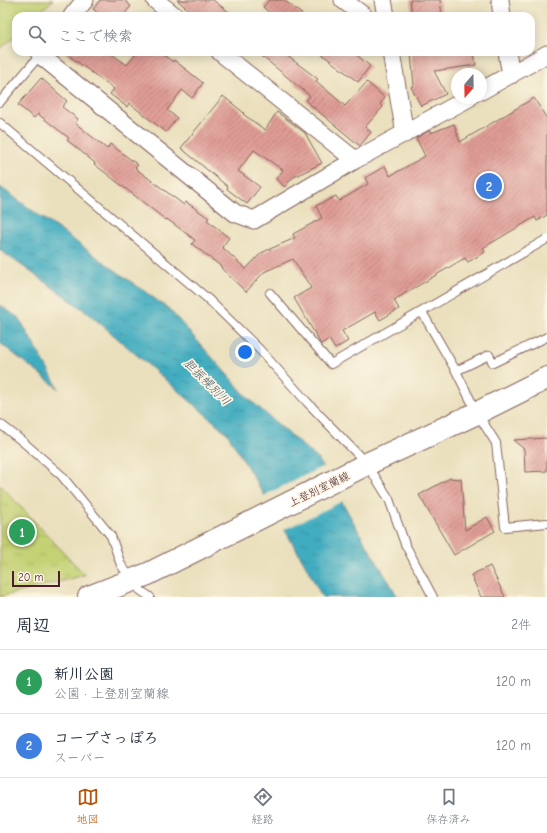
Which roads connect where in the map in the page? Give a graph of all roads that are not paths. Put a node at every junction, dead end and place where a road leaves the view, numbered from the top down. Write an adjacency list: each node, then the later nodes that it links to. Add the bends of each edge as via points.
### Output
1 (85, 0): 6 (street)
2 (155, 0): 7 (street)
3 (343, 0): 8 (street)
4 (383, 0): 9 (street)
5 (500, 0): 10 (street)
6 (75, 12)
7 (170, 12)
8 (359, 12)
9 (385, 12)
10 (502, 12)
11 (547, 54): 17 (street)
12 (39, 56): 19 (lane)
13 (43, 56): 23 (street, via 235,214 254,220)
14 (225, 56): 23 (street)
15 (392, 56): 22 (street)
16 (508, 56): 17 (street)
17 (511, 75): 18 (street)
18 (487, 88)
19 (0, 102)
20 (458, 104): 22 (street)
21 (0, 123): 32 (lane, via 208,299 258,349)
22 (405, 134): 23 (street)
23 (355, 160)
24 (547, 239): 26 (lane)
25 (270, 293): 26 (lane, via 331,364)
26 (422, 312): 28 (lane)
27 (547, 336): 28 (lane, via 494,363 489,355)
28 (456, 371): 30 (lane)
29 (547, 378): 30 (main road, 上登別室蘭線)
30 (477, 413): 32 (main road, 上登別室蘭線); 33 (lane, via 496,443 505,527)
31 (0, 424): 34 (lane, via 61,475 111,536 121,565)
32 (362, 467): 34 (main road, 上登別室蘭線); 37 (lane, via 389,499 405,544)
33 (547, 522)
34 (140, 577): 35 (main road, 上登別室蘭線); 36 (lane, via 140,590)
35 (89, 597)
36 (150, 597)
37 (433, 597)

